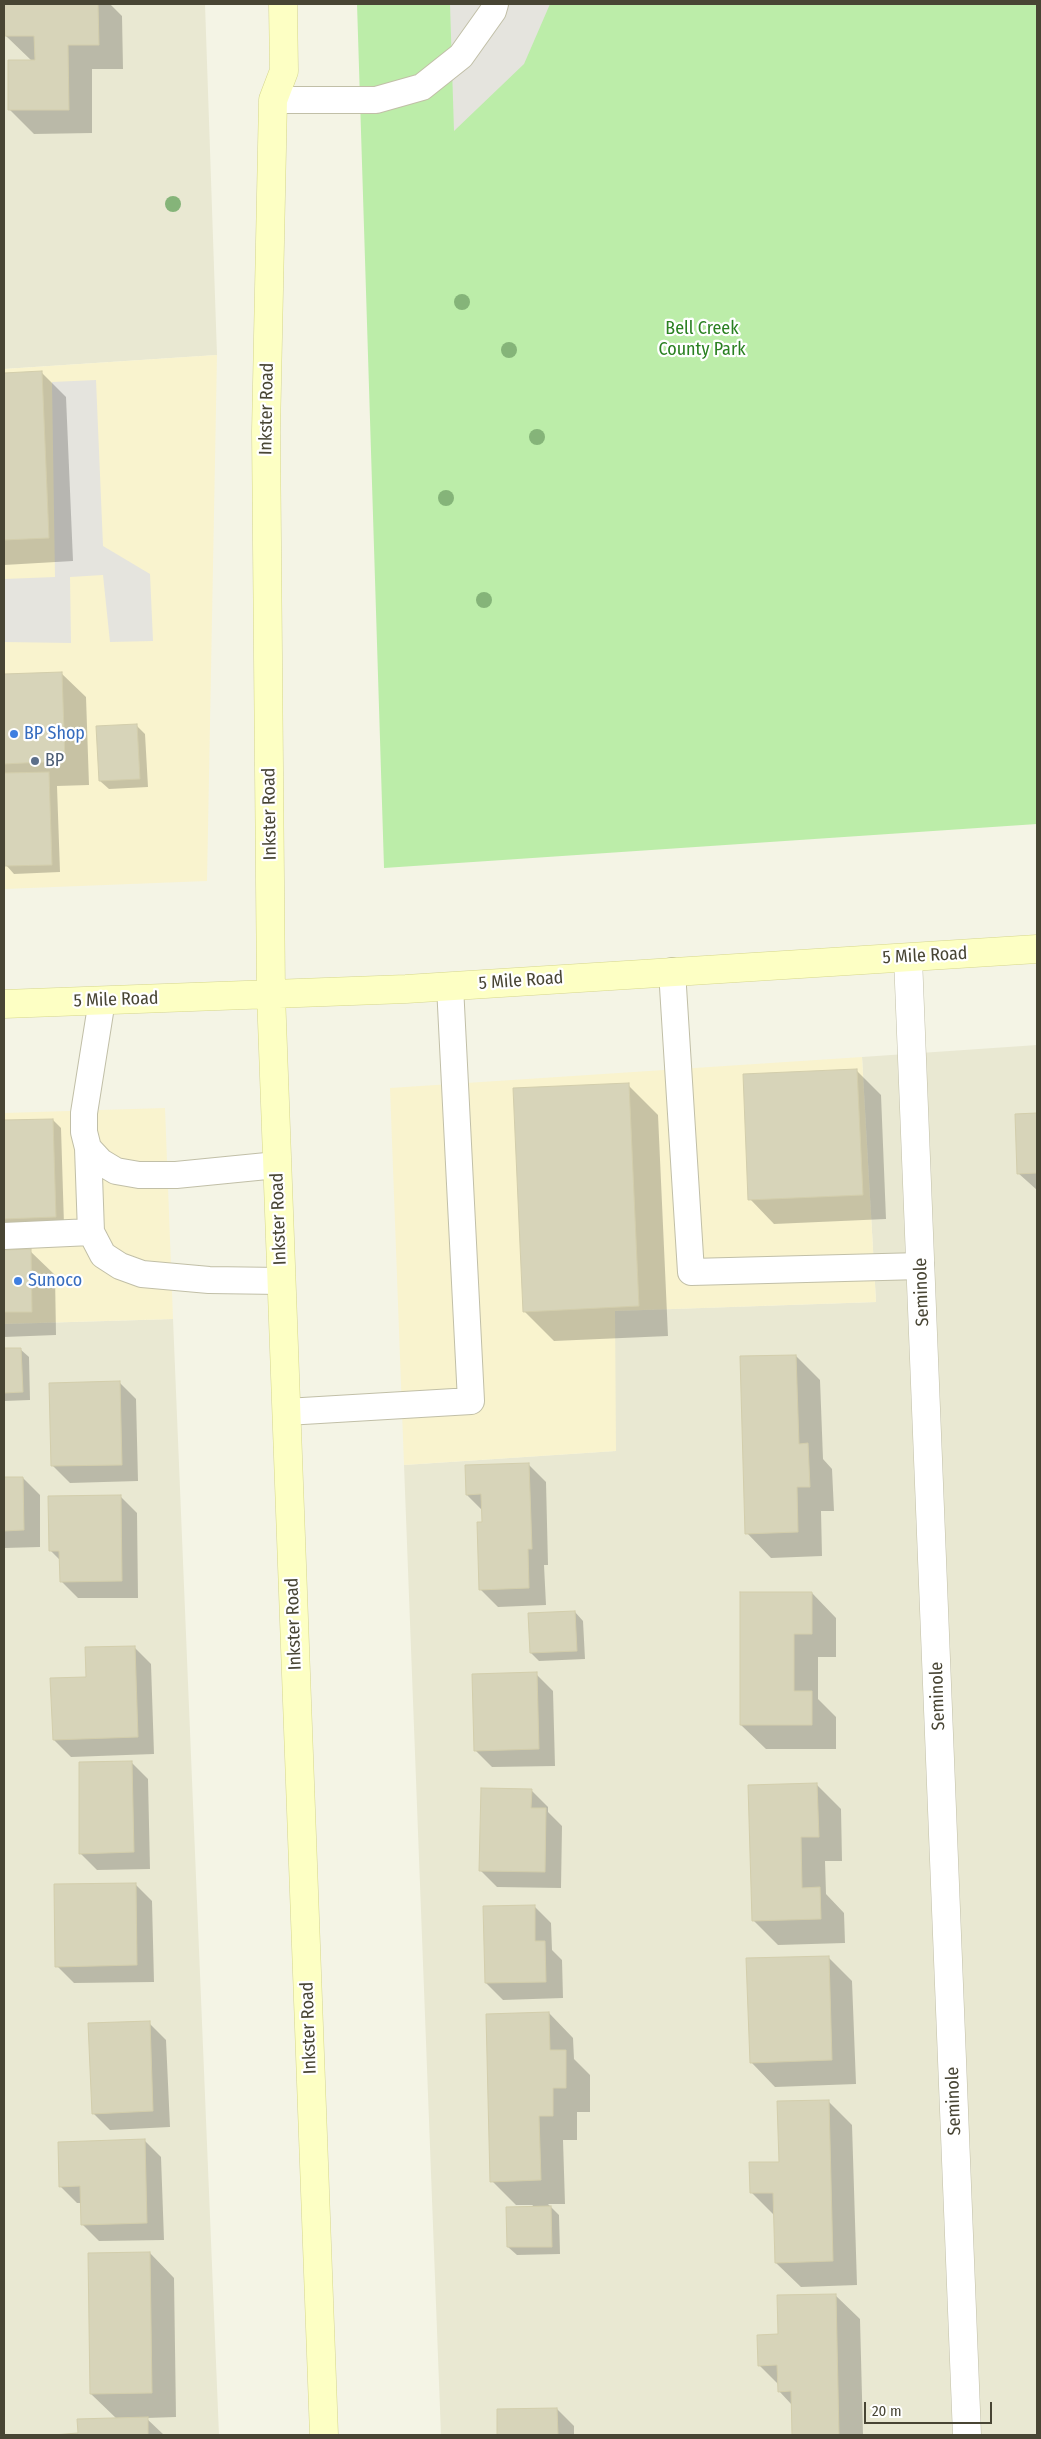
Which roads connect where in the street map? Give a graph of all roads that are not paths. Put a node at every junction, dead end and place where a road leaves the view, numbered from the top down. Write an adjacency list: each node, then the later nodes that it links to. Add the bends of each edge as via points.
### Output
1 (283, 4): 3 (main road, Inkster Road, via 284,71)
2 (495, 4): 3 (lane, via 461,56 422,87 376,100)
3 (273, 100): 8 (main road, Inkster Road, via 266,431)
4 (1037, 949): 5 (main road, 5 Mile Road)
5 (908, 958): 6 (main road, 5 Mile Road); 15 (street, Seminole)
6 (672, 971): 7 (main road, 5 Mile Road); 15 (lane, via 691,1272)
7 (450, 986): 8 (main road, 5 Mile Road); 17 (lane, via 471,1400)
8 (271, 994): 9 (main road, 5 Mile Road); 12 (main road, Inkster Road)
9 (102, 1000): 10 (main road, 5 Mile Road); 11 (lane, via 84,1113)
10 (4, 1004)
11 (88, 1148): 12 (lane, via 101,1162 116,1171 139,1175 176,1175); 13 (lane)
12 (277, 1165): 16 (main road, Inkster Road)
13 (91, 1232): 14 (lane); 16 (lane, via 103,1255 142,1274 209,1280)
14 (4, 1236)
15 (921, 1266): 19 (street, Seminole)
16 (281, 1281): 17 (main road, Inkster Road)
17 (286, 1412): 18 (main road, Inkster Road)
18 (324, 2435)
19 (966, 2435)

